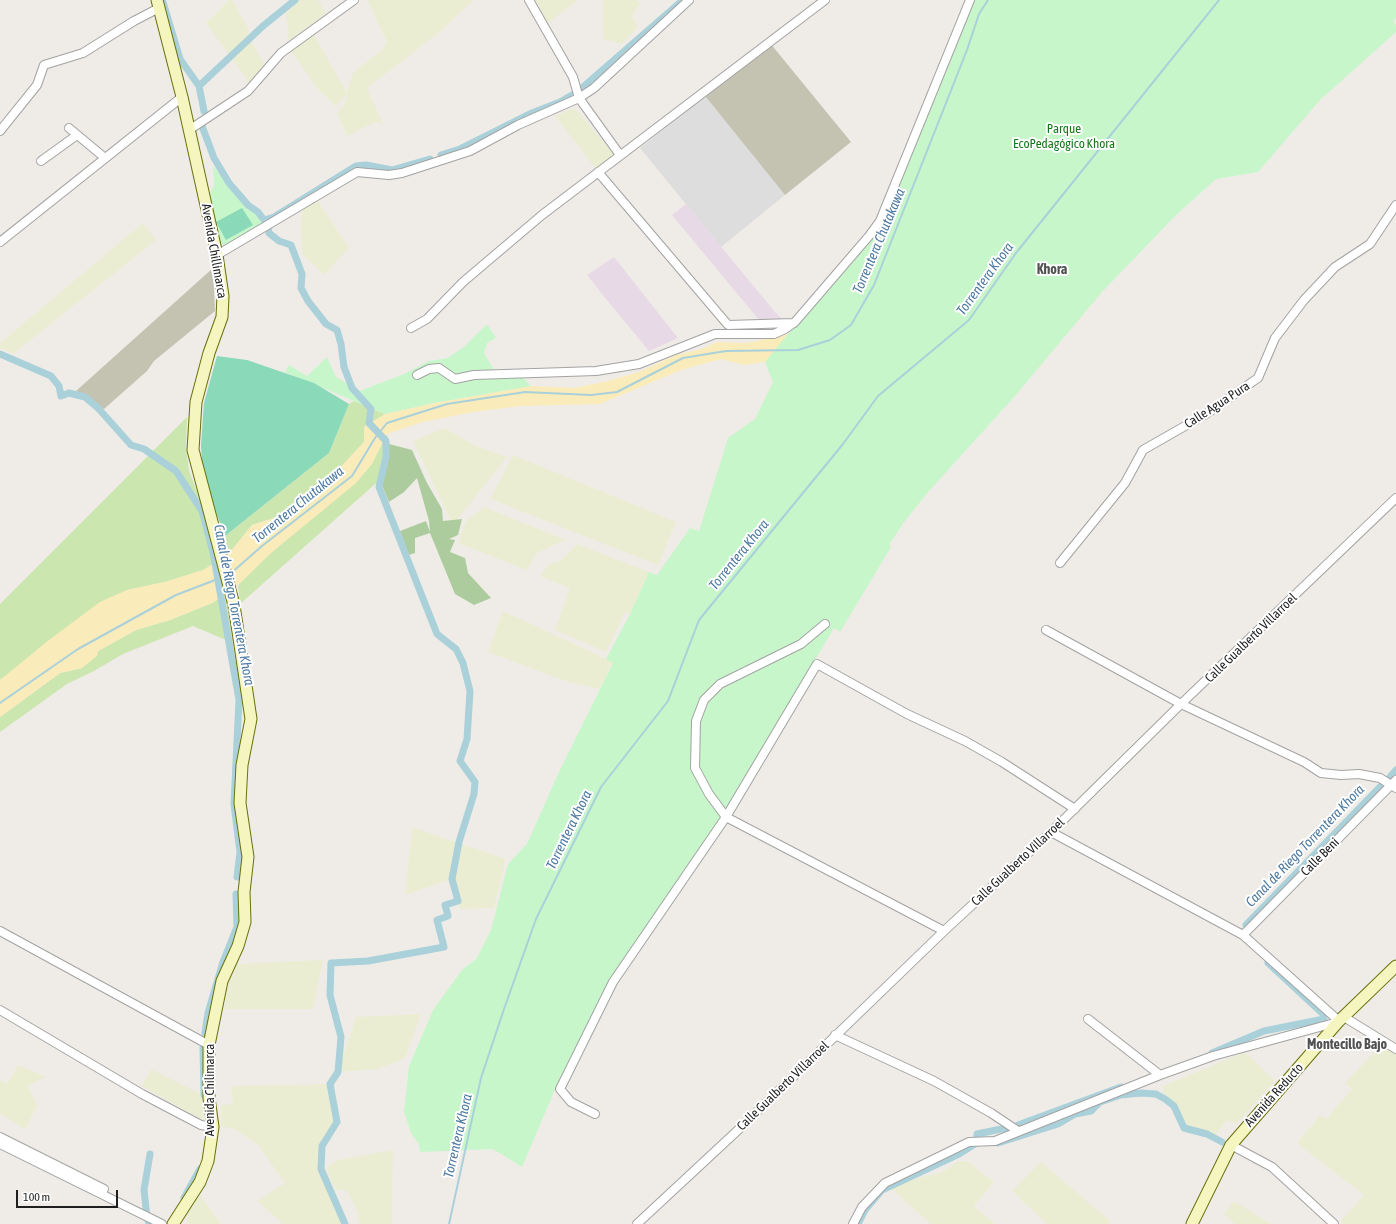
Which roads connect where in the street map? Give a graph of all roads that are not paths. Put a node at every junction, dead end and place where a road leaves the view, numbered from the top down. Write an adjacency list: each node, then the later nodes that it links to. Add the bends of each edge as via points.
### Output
1 (354, 0): 10 (street, via 281,52 248,91)
2 (529, 0): 8 (street, via 573,77)
3 (689, 0): 8 (street, via 594,88)
4 (825, 0): 13 (street)
5 (970, 0): 20 (street, via 880,220)
6 (158, 4): 7 (street, Avenida Chillimarca); 11 (street, via 83,53 44,65 37,85)
7 (182, 97): 10 (street, Avenida Chillimarca); 14 (street)
8 (578, 98): 13 (street); 19 (street, via 518,125 470,151 402,173 389,175 357,172)
9 (69, 128): 12 (street)
10 (189, 130): 19 (street, Avenida Chillimarca)
11 (0, 131)
12 (77, 135): 14 (street); 15 (street)
13 (620, 155): 16 (street)
14 (105, 158): 18 (street)
15 (42, 160)
16 (598, 172): 20 (street, via 728,325); 21 (street, via 475,272 427,319)
17 (1396, 205): 24 (street, Calle Agua Pura, via 1370,244 1335,267 1304,300 1275,338 1258,378 1206,414 1143,450 1125,483)
18 (0, 242)
19 (217, 255): 25 (street, Avenida Chillimarca, via 223,296 222,317 196,402 193,450)
20 (795, 322): 22 (street, via 774,334 715,334 639,364 596,371 474,375 455,379 439,368)
21 (411, 328)
22 (417, 375)
23 (1396, 498): 28 (street, Calle Gualberto Villarroel)
24 (1060, 563)
25 (227, 576): 41 (street, Avenida Chilimarca, via 234,605 251,719 242,765 240,803 248,857 244,892 245,922 238,946 222,981)
26 (824, 624): 31 (street, via 801,644 720,684 704,700 696,721 695,768 709,794)
27 (1046, 630): 28 (street)
28 (1181, 704): 29 (street, via 1304,762 1321,773 1359,774); 30 (street, Calle Gualberto Villarroel)
29 (1395, 784): 35 (street, Calle Beni)
30 (1075, 809): 31 (street, via 965,741 907,714 817,664); 32 (street, Calle Gualberto Villarroel)
31 (726, 817): 34 (street); 44 (street, via 613,982 560,1089 571,1102)
32 (1051, 832): 34 (street, Calle Gualberto Villarroel); 35 (street)
33 (0, 931): 41 (street)
34 (944, 931): 40 (street, Calle Gualberto Villarroel)
35 (1243, 935): 39 (street)
36 (1396, 966): 39 (street, Avenida Reducto)
37 (0, 1010): 45 (street, via 142,1094 201,1125)
38 (1088, 1019): 43 (street)
39 (1342, 1019): 42 (street); 43 (street, via 1213,1056); 49 (street, Avenida Reducto)
40 (835, 1035): 46 (street, via 934,1082); 53 (street, Calle Gualberto Villarroel)
41 (209, 1045): 45 (street, Avenida Chilimarca, via 209,1098)
42 (1396, 1049)
43 (1160, 1075): 46 (street)
44 (595, 1114)
45 (213, 1126): 52 (street, Avenida Chilimarca, via 208,1161 200,1182)
46 (1018, 1131): 54 (street, via 995,1141 969,1142 885,1183 862,1207)
47 (0, 1137): 50 (street, via 125,1200)
48 (0, 1144): 50 (street)
49 (1231, 1145): 55 (street, Avenida Reducto); 56 (street, via 1272,1168)
50 (143, 1215): 51 (street)
51 (162, 1224)
52 (173, 1224)
53 (637, 1224)
54 (853, 1224)
55 (1192, 1224)
56 (1334, 1224)

